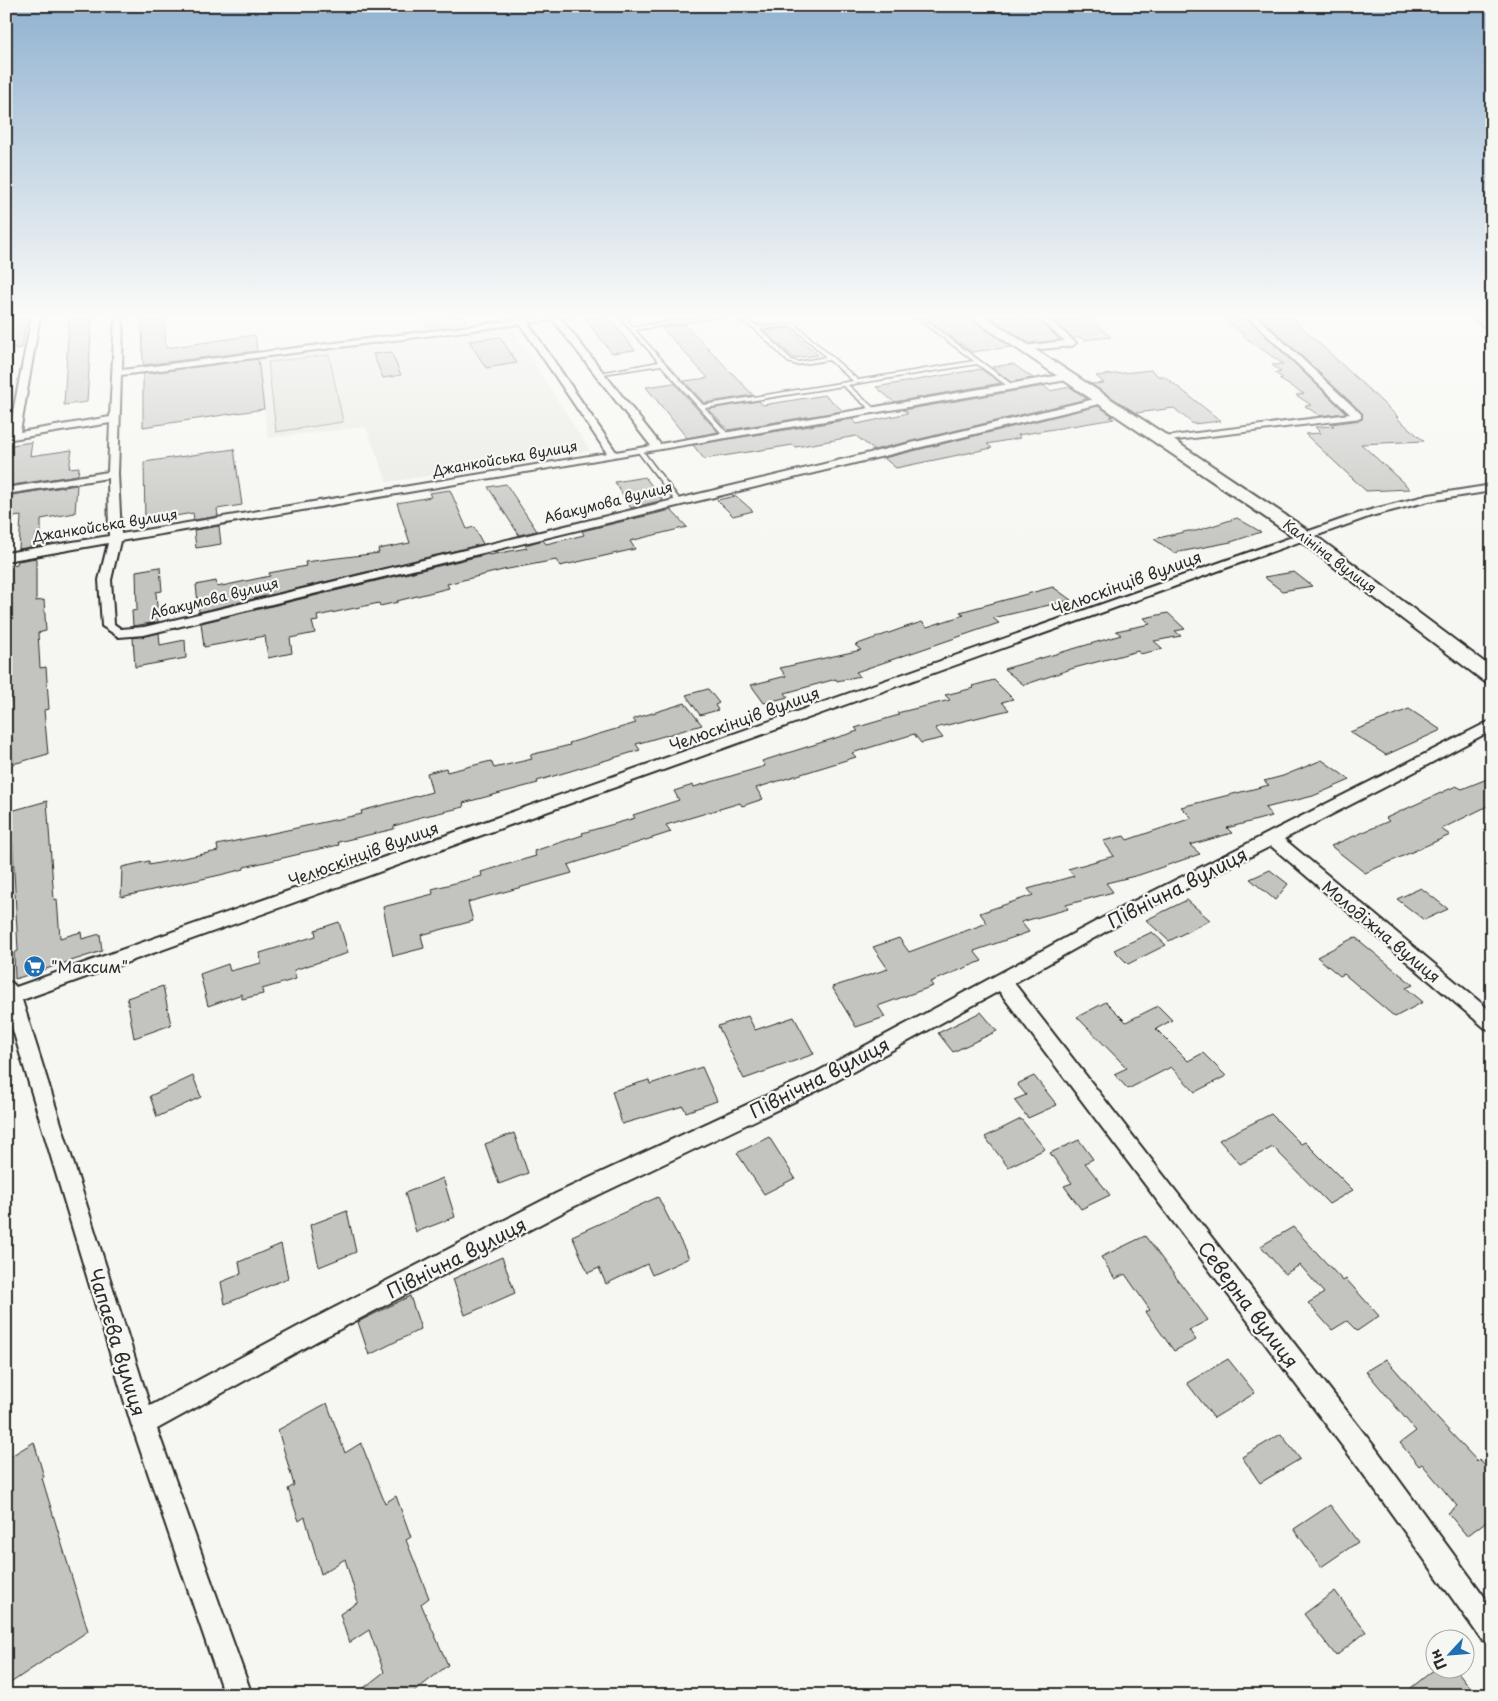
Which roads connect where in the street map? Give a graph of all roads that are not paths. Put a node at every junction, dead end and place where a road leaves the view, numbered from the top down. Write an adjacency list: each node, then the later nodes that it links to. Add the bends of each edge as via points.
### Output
1 (19, 395): 16 (street)
2 (117, 395): 14 (street)
3 (572, 395): 20 (street)
4 (616, 395): 18 (street)
5 (692, 395): 12 (lane)
6 (774, 395): 12 (lane)
7 (857, 395): 13 (lane)
8 (957, 395): 13 (street, Джанкойська вулиця)
9 (1096, 395): 11 (street, Калініна вулиця)
10 (1336, 395): 17 (street, via 1358,416)
11 (1103, 400): 17 (street, Калініна вулиця); 24 (street, Абакумова вулиця)
12 (702, 407): 15 (lane)
13 (873, 410): 15 (street, Джанкойська вулиця)
14 (116, 419): 16 (street); 21 (street)
15 (727, 436): 18 (street, Джанкойська вулиця)
16 (10, 437)
17 (1164, 440): 25 (street, Калініна вулиця)
18 (658, 448): 19 (street, Джанкойська вулиця)
19 (640, 451): 20 (street, Джанкойська вулиця); 24 (lane)
20 (613, 456): 26 (street, Джанкойська вулиця)
21 (113, 474): 23 (street); 26 (street)
22 (1492, 488): 25 (street, Челюскінців вулиця, via 1458,491 1409,502)
23 (6, 491)
24 (678, 501): 26 (street, Абакумова вулиця, via 144,631 119,633 108,626 105,580)
25 (1306, 537): 28 (street, Калініна вулиця); 32 (street, Челюскінців вулиця)
26 (115, 539): 27 (street, Джанкойська вулиця)
27 (6, 557)
28 (1492, 678)
29 (1492, 724): 30 (street, Північна вулиця)
30 (1272, 838): 31 (street, Північна вулиця, via 1138,906); 33 (street, Молодіжна вулиця)
31 (1002, 981): 34 (street, Північна вулиця, via 820,1080 565,1200); 35 (street, Северна вулиця, via 1368,1459)
32 (9, 992): 34 (street, Чапаєва вулиця)
33 (1492, 1023)
34 (143, 1423): 36 (street, Чапаєва вулиця)
35 (1492, 1630)
36 (238, 1695)

